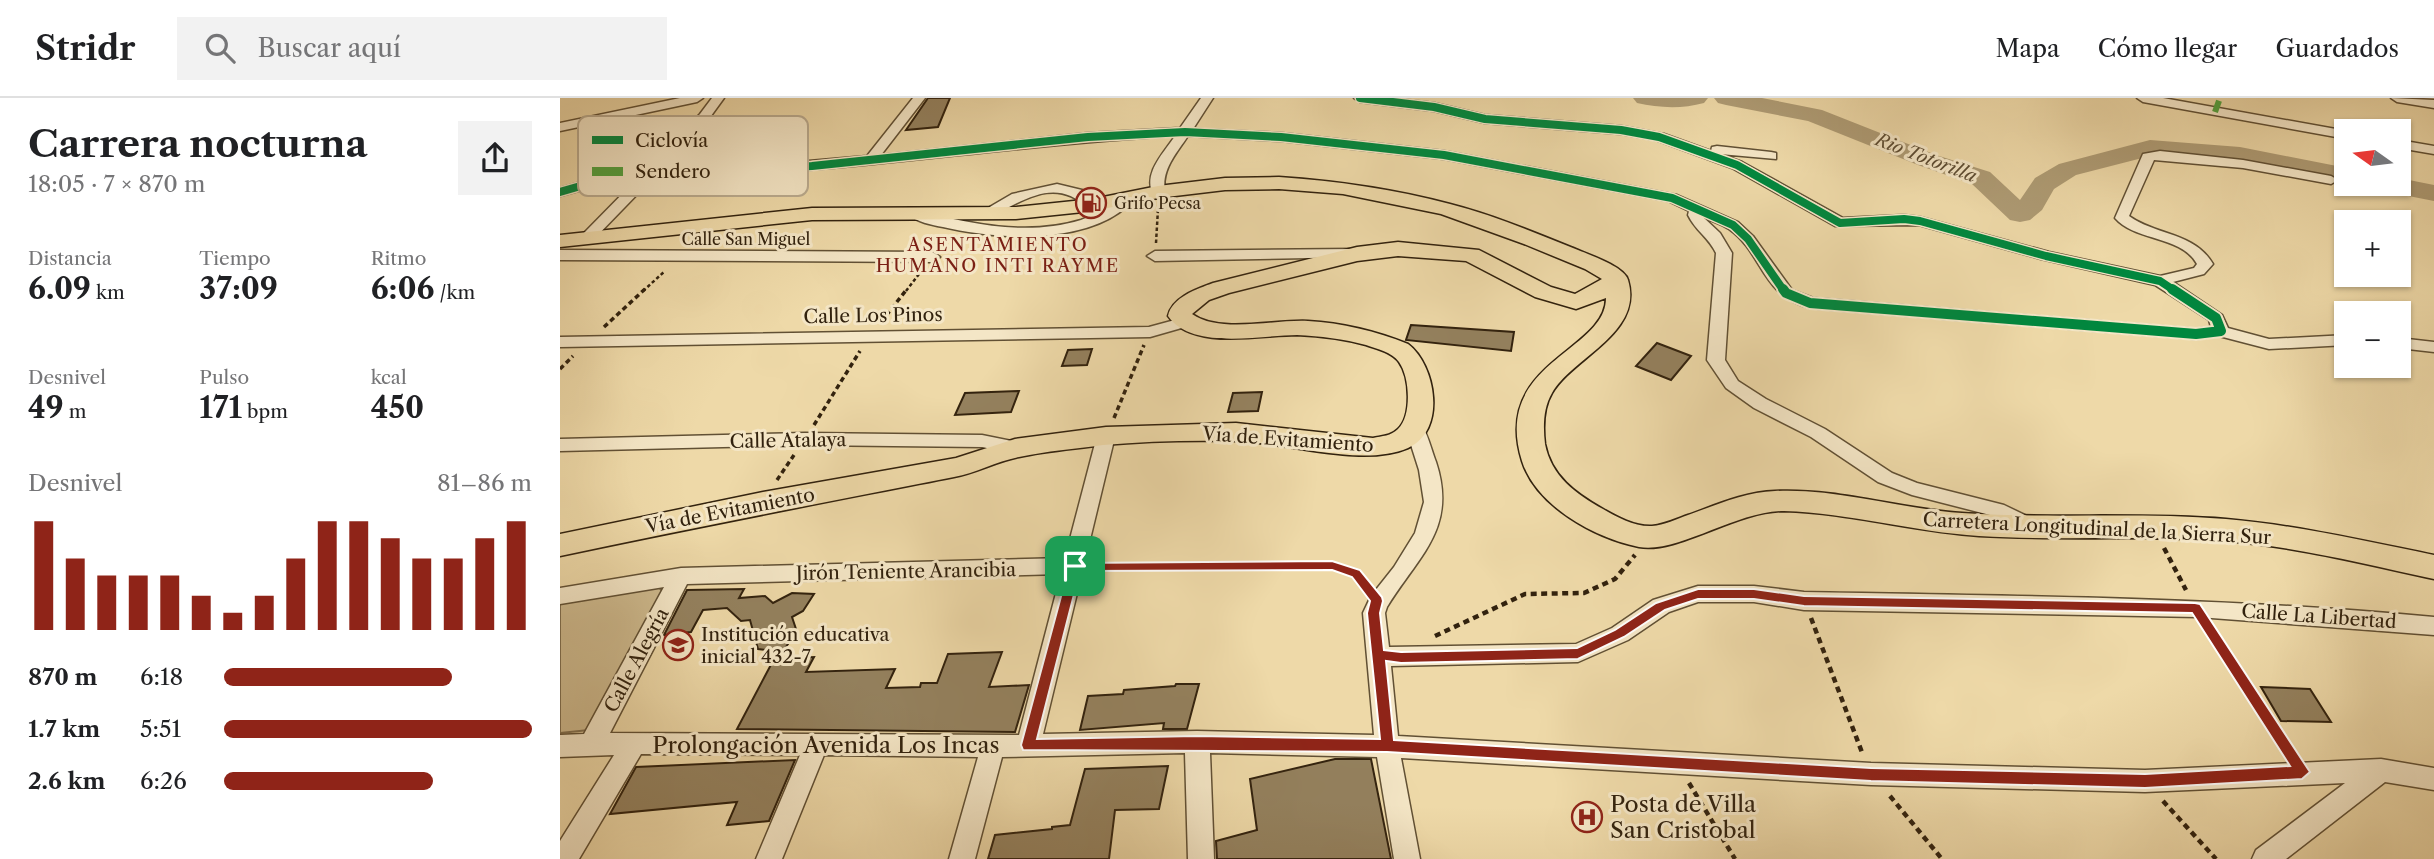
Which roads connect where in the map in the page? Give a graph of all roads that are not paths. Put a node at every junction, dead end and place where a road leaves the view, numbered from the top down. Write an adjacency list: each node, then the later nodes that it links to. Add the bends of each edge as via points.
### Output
1 (697, 98): 10 (street)
2 (718, 98): 11 (street)
3 (919, 98): 20 (street)
4 (1207, 98): 14 (street)
5 (1360, 98): 8 (street)
6 (2143, 98): 15 (street)
7 (2397, 98): 9 (street)
8 (1433, 102): 17 (street, via 1485,119 1621,130)
9 (2434, 104)
10 (612, 116)
11 (705, 116)
12 (578, 123): 13 (street)
13 (560, 127)
14 (1185, 132): 20 (street); 25 (street, via 1161,167); 28 (street, via 1444,155 1672,198)
15 (2334, 133)
16 (2412, 146): 18 (street)
17 (1695, 148): 19 (street); 37 (street, via 1737,165 1840,223 1904,219 1935,223 2046,256)
18 (2434, 150)
19 (1771, 156)
20 (872, 158): 21 (street)
21 (808, 164)
22 (2332, 180): 37 (street, via 2243,164 2148,157 2122,218 2189,246 2205,264 2199,271)
23 (578, 187): 24 (street)
24 (560, 192)
25 (1158, 192): 27 (highway); 36 (highway, via 1279,183 1409,200 1532,239)
26 (626, 196): 30 (street)
27 (1128, 198): 29 (highway, via 983,215); 29 (street, via 1086,223 1013,232 937,223)
28 (1697, 210): 40 (street, via 1733,225 1786,293 1810,303 2196,334); 50 (street, via 1696,218 1716,236 1724,253 1716,360 1727,380 1894,482 2002,511)
29 (915, 214): 30 (highway, via 812,214)
30 (587, 237): 31 (highway)
31 (560, 241)
32 (1357, 254): 34 (street); 38 (highway, via 1398,249 1471,255 1543,292); 39 (highway, via 1201,295 1181,310)
33 (560, 255): 35 (street, Calle San Miguel)
34 (1155, 256)
35 (932, 257)
36 (1617, 279): 38 (highway); 45 (highway, via 1618,309 1610,324)
37 (2160, 281): 40 (street, via 2216,318)
38 (1576, 302): 45 (highway)
39 (1186, 322): 42 (street, Calle Los Pinos, via 1150,332); 46 (highway, via 1221,331 1301,328 1402,350 1412,360 1418,380 1420,414)
40 (2221, 331): 41 (street, via 2267,346)
41 (2334, 341)
42 (560, 342)
43 (2411, 345): 44 (street)
44 (2434, 347)
45 (1578, 353): 50 (highway, Carretera Longitudinal de la Sierra Sur, via 1536,392 1528,420 1534,457 1542,475 1579,508 1614,528 1649,538 1730,511 1781,501 1950,523)
46 (1414, 425): 47 (highway, Vía de Evitamiento, via 1408,436 1373,447 1236,432); 57 (street, via 1436,498 1430,529 1377,601)
47 (1106, 436): 49 (highway, Vía de Evitamiento); 52 (street)
48 (560, 445): 49 (street, Calle Atalaya, via 805,439 982,441)
49 (1015, 448): 51 (highway, Vía de Evitamiento, via 958,467)
50 (2028, 525): 53 (highway, Carretera Longitudinal de la Sierra Sur, via 2153,527 2275,536)
51 (560, 545)
52 (1075, 566): 54 (street, Jirón Teniente Arancibia); 62 (street)
53 (2434, 567)
54 (681, 576): 55 (street, Jirón Teniente Arancibia); 61 (street, Calle Alegría)
55 (560, 596)
56 (2434, 626): 57 (street, Calle La Libertad, via 2195,608 1804,601 1754,594 1698,594 1661,606 1620,634 1578,653)
57 (1379, 655): 65 (street)
58 (634, 743): 60 (street, Prolongación Avenida Los Incas); 61 (street, Prolongación Avenida Los Incas); 68 (street)
59 (1197, 743): 62 (street, Prolongación Avenida Los Incas); 65 (street, Prolongación Avenida Los Incas); 71 (street)
60 (817, 744): 64 (street, Prolongación Avenida Los Incas); 69 (street)
61 (592, 745): 63 (street, Prolongación Avenida Los Incas)
62 (1028, 745): 64 (street, Prolongación Avenida Los Incas)
63 (560, 746)
64 (993, 746): 70 (street)
65 (1387, 746): 66 (street, Prolongación Avenida Los Incas, via 1871,774 2145,781); 72 (street)
66 (2381, 770): 67 (street, Prolongación Avenida Los Incas); 73 (street)
67 (2434, 779)
68 (564, 859)
69 (769, 859)
70 (962, 859)
71 (1201, 859)
72 (1407, 859)
73 (2266, 859)

